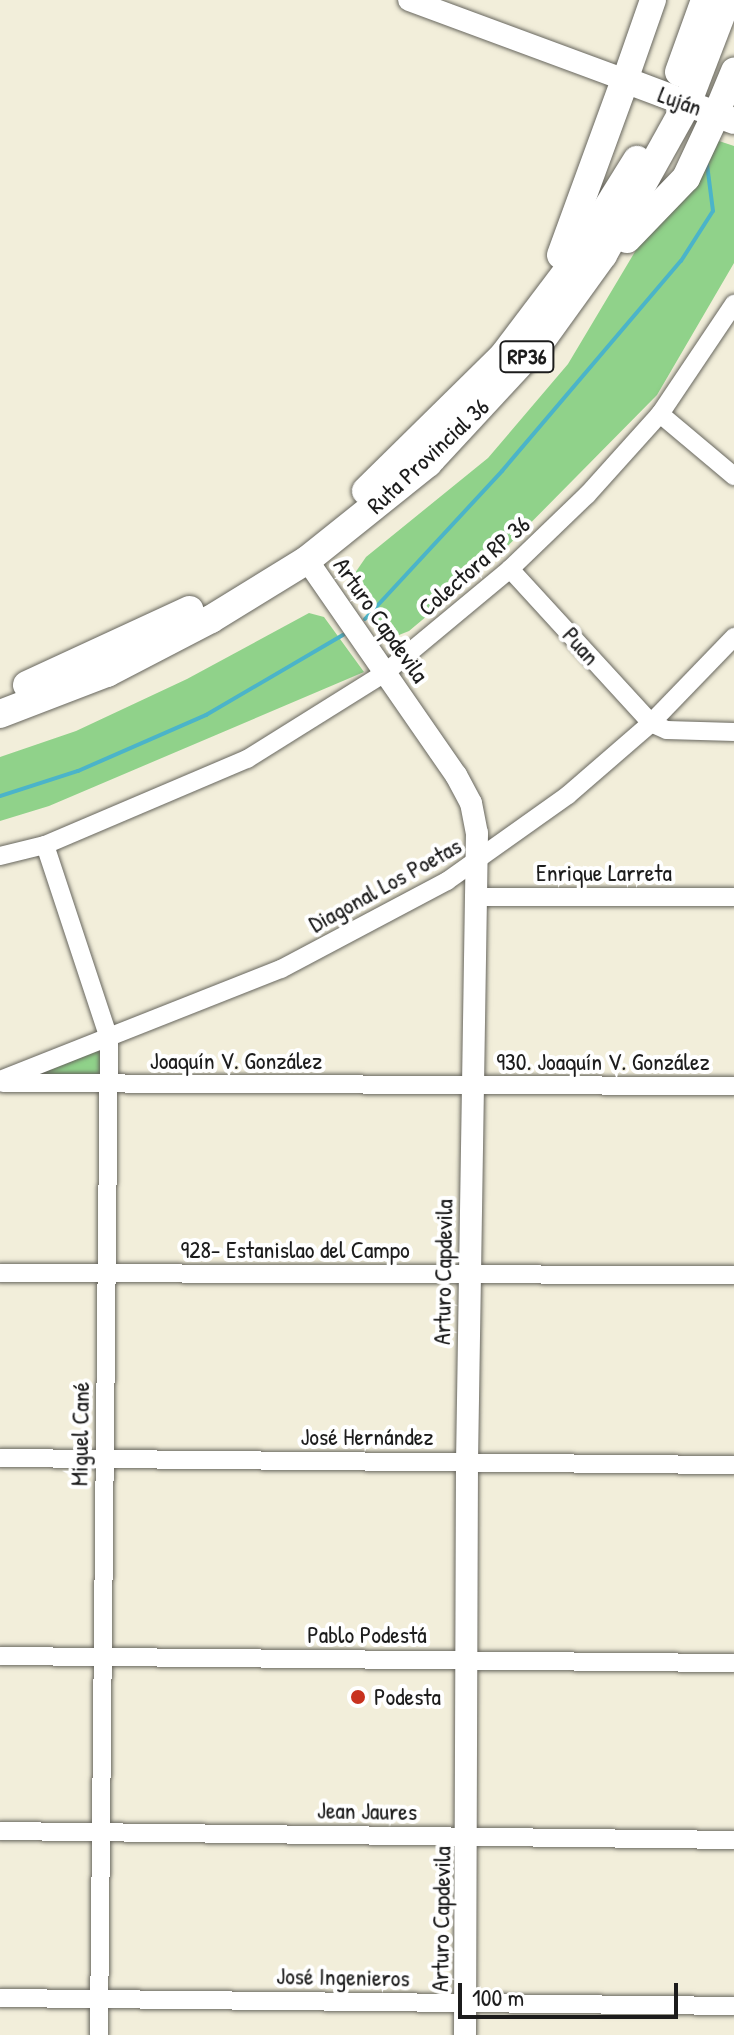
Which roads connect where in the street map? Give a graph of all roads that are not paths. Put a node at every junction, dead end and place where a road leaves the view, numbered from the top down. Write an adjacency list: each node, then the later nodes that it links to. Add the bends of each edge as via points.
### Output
1 (409, 0): 5 (street)
2 (653, 0): 7 (main road)
3 (705, 0): 8 (main road, Ruta Provincial 36 / RP36)
4 (727, 0): 8 (main road, Ruta Provincial 36 / RP36)
5 (436, 5): 7 (street)
6 (734, 71): 9 (main road)
7 (625, 80): 8 (main road, Luján); 12 (main road, via 565,248 484,358)
8 (679, 101): 9 (main road, Luján); 11 (main road, Ruta Provincial 36 / RP36, via 633,206); 12 (main road, Ruta Provincial 36 / RP36, via 571,266)
9 (725, 118): 11 (main road, via 676,191 640,224)
10 (734, 304): 13 (street, Colectora RP 36)
11 (556, 321): 15 (main road, Ruta Provincial 36 / RP36, via 428,463)
12 (459, 404): 19 (main road, Ruta Provincial 36 / RP36, via 368,489 266,565 153,629)
13 (660, 414): 14 (street); 16 (street, Colectora RP 36)
14 (734, 476)
15 (307, 560): 18 (street, Arturo Capdevila); 20 (main road, Ruta Provincial 36 / RP36, via 161,647)
16 (510, 569): 18 (street, Colectora RP 36); 21 (street, Puan)
17 (734, 637): 21 (street, Diagonal Los Poetas)
18 (386, 672): 23 (street, Colectora RP 36, via 247,759); 25 (street, Arturo Capdevila, via 464,788 475,818)
19 (0, 695)
20 (0, 714)
21 (651, 723): 22 (street, via 667,730); 25 (street, Diagonal Los Poetas, via 568,795)
22 (734, 732)
23 (45, 845): 24 (street, Colectora RP 36); 28 (street, Miguel Cané)
24 (0, 856)
25 (476, 863): 26 (street, Arturo Capdevila); 28 (street, Diagonal Los Poetas, via 281,969)
26 (474, 897): 27 (street, Enrique Larreta); 31 (street, Arturo Capdevila)
27 (734, 897)
28 (109, 1039): 29 (street, Diagonal Los Poetas); 30 (street, Miguel Cané)
29 (0, 1082): 30 (street, Joaquín V. González)
30 (109, 1085): 31 (street, Joaquín V. González); 34 (street, Miguel Cané)
31 (473, 1086): 32 (street, 930. Joaquín V. González); 35 (street, Arturo Capdevila)
32 (734, 1086)
33 (0, 1273): 34 (street, 928- Estanislao del Campo)
34 (107, 1274): 35 (street, 928- Estanislao del Campo); 38 (street, Miguel Cané)
35 (469, 1274): 36 (street, 928- Estanislao del Campo); 39 (street, Arturo Capdevila)
36 (734, 1275)
37 (0, 1458): 38 (street, José Hernández)
38 (104, 1461): 39 (street, José Hernández); 42 (street, Miguel Cané)
39 (467, 1461): 40 (street, José Hernández); 43 (street, Arturo Capdevila)
40 (734, 1465)
41 (0, 1656): 42 (street, Pablo Podestá)
42 (101, 1658): 43 (street, Pablo Podestá); 46 (street, Miguel Cané)
43 (468, 1659): 44 (street, Pablo Podestá); 47 (street, Arturo Capdevila)
44 (734, 1663)
45 (0, 1831): 46 (street, Jean Jaures)
46 (100, 1832): 47 (street, Jean Jaures); 50 (street, Miguel Cané)
47 (469, 1836): 48 (street, Jean Jaures); 51 (street, Arturo Capdevila)
48 (734, 1840)
49 (0, 1998): 50 (street, José Ingenieros)
50 (99, 1999): 51 (street, José Ingenieros); 53 (street, Miguel Cané)
51 (465, 2003): 52 (street, José Ingenieros); 54 (street, Arturo Capdevila)
52 (734, 2006)
53 (99, 2035)
54 (465, 2035)

